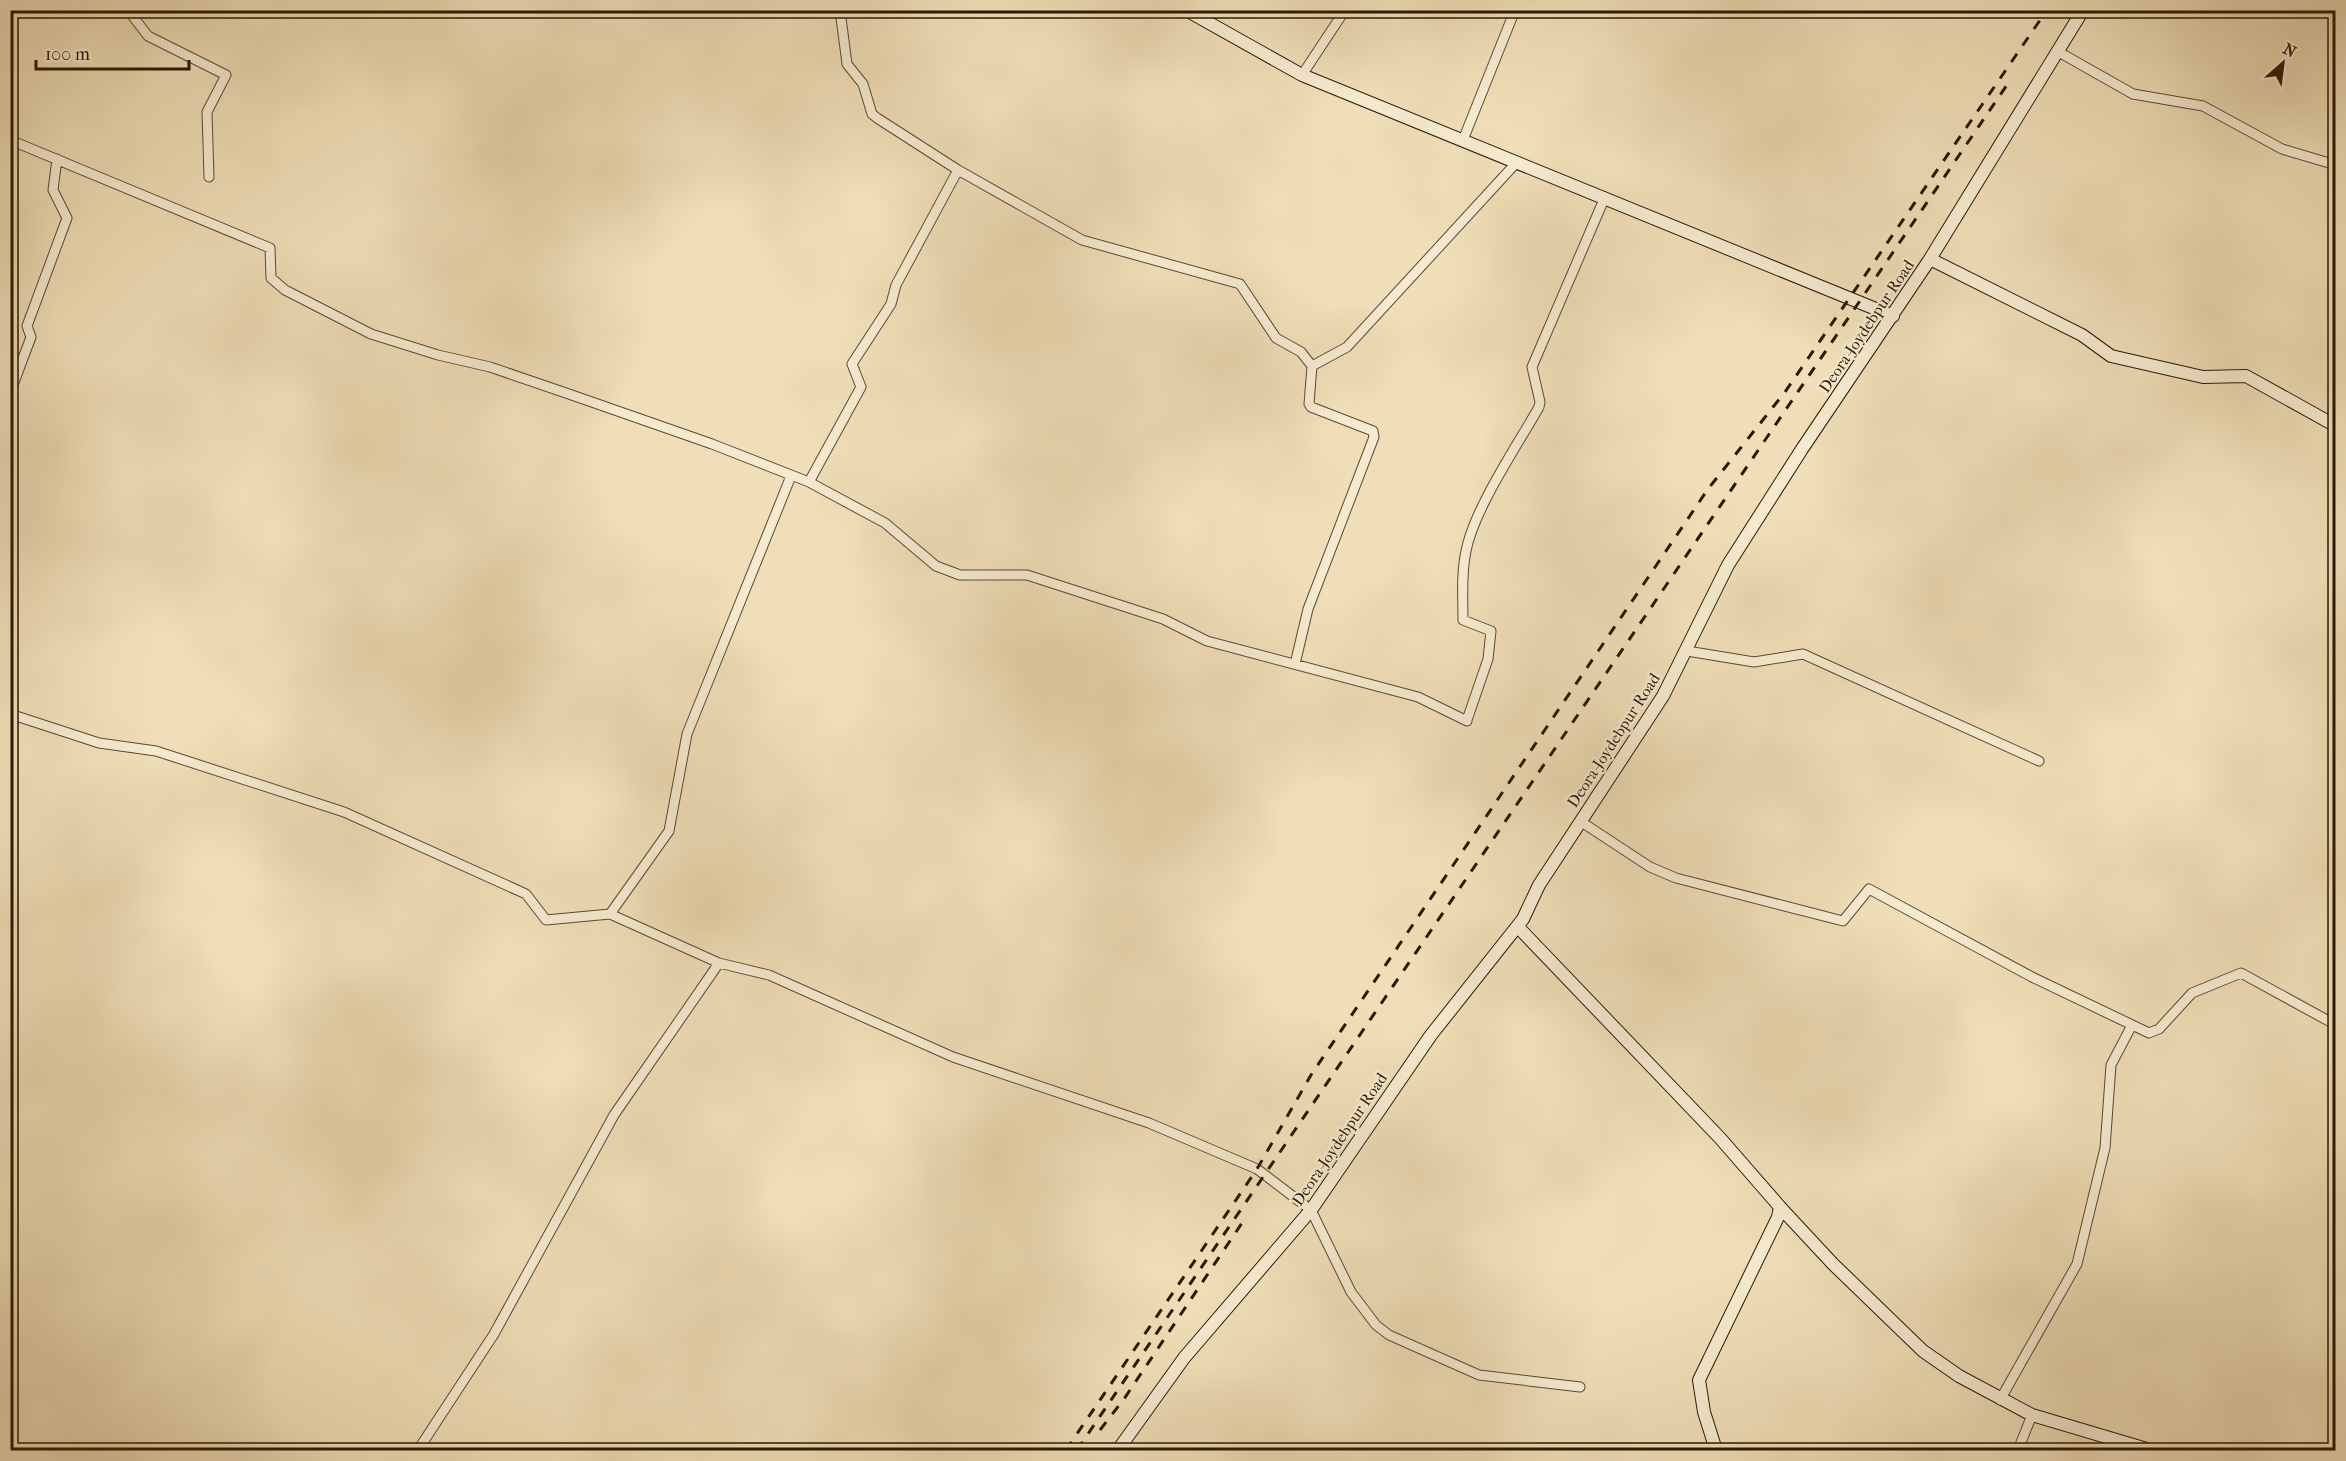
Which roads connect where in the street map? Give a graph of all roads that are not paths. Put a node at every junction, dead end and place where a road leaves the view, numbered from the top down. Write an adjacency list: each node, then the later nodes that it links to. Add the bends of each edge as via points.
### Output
1 (128, 10): 15 (street, via 148,36 226,75 207,112)
2 (840, 10): 14 (street, via 847,64 863,84 872,114)
3 (1186, 10): 8 (street)
4 (1345, 10): 8 (street)
5 (1515, 10): 10 (street)
6 (2083, 10): 7 (street, Deora-Joydebpur Road)
7 (2057, 51): 13 (street, via 2133,94 2203,106 2282,149); 17 (street, Deora-Joydebpur Road)
8 (1302, 75): 10 (street)
9 (10, 140): 11 (street)
10 (1463, 140): 12 (street)
11 (57, 159): 20 (street, via 53,190 67,218 27,326 31,338); 22 (street, via 270,248 271,278 285,290 371,334 490,367 712,444)
12 (1517, 162): 16 (street); 19 (street, via 1347,347)
13 (2336, 165)
14 (958, 170): 19 (street, via 1082,240 1240,284 1276,338 1301,352); 23 (street, via 895,288 891,304 852,364 861,387)
15 (209, 177)
16 (1605, 197): 18 (street); 25 (street, via 1532,367 1539,407 1475,522 1467,546 1463,620 1491,632 1488,659 1467,721 1418,697)
17 (1930, 259): 18 (street, Deora-Joydebpur Road); 21 (street, via 2082,335 2111,356 2204,377 2246,376)
18 (1893, 316): 24 (street, Deora-Joydebpur Road, via 1728,565)
19 (1312, 366): 25 (street, via 1311,407 1370,428 1374,436 1308,609)
20 (10, 393)
21 (2336, 426)
22 (791, 476): 23 (street); 29 (street, via 687,734 669,831)
23 (809, 482): 25 (street, via 885,523 936,566 960,575 1027,575 1163,619 1207,641)
24 (1687, 651): 27 (street, via 1754,662 1803,654); 28 (street, Deora-Joydebpur Road, via 1663,696)
25 (1295, 664)
26 (10, 714): 29 (street, via 99,742 156,751 344,812 526,894 546,920)
27 (2039, 761)
28 (1580, 821): 30 (street, Deora-Joydebpur Road, via 1539,885); 32 (street, via 1650,867 1676,878 1843,921 1869,889)
29 (610, 914): 31 (street)
30 (1518, 927): 34 (street, via 1720,1138); 35 (street, Deora-Joydebpur Road, via 1431,1035)
31 (719, 963): 35 (street, via 769,975 953,1057 1149,1123 1257,1169); 39 (street, via 614,1115 494,1334)
32 (2132, 1025): 33 (street, via 2154,1032 2192,993 2241,973); 37 (street, via 2111,1065 2105,1148 2077,1264)
33 (2336, 1025)
34 (1780, 1207): 37 (street, via 1923,1350); 41 (street, via 1699,1380)
35 (1311, 1210): 36 (street, via 1351,1292 1389,1335 1479,1375); 40 (street, Deora-Joydebpur Road, via 1184,1358)
36 (1580, 1387)
37 (2000, 1400): 38 (street)
38 (2032, 1415): 42 (street); 43 (street)
39 (418, 1450)
40 (1118, 1450)
41 (1716, 1450)
42 (2018, 1450)
43 (2150, 1450)

